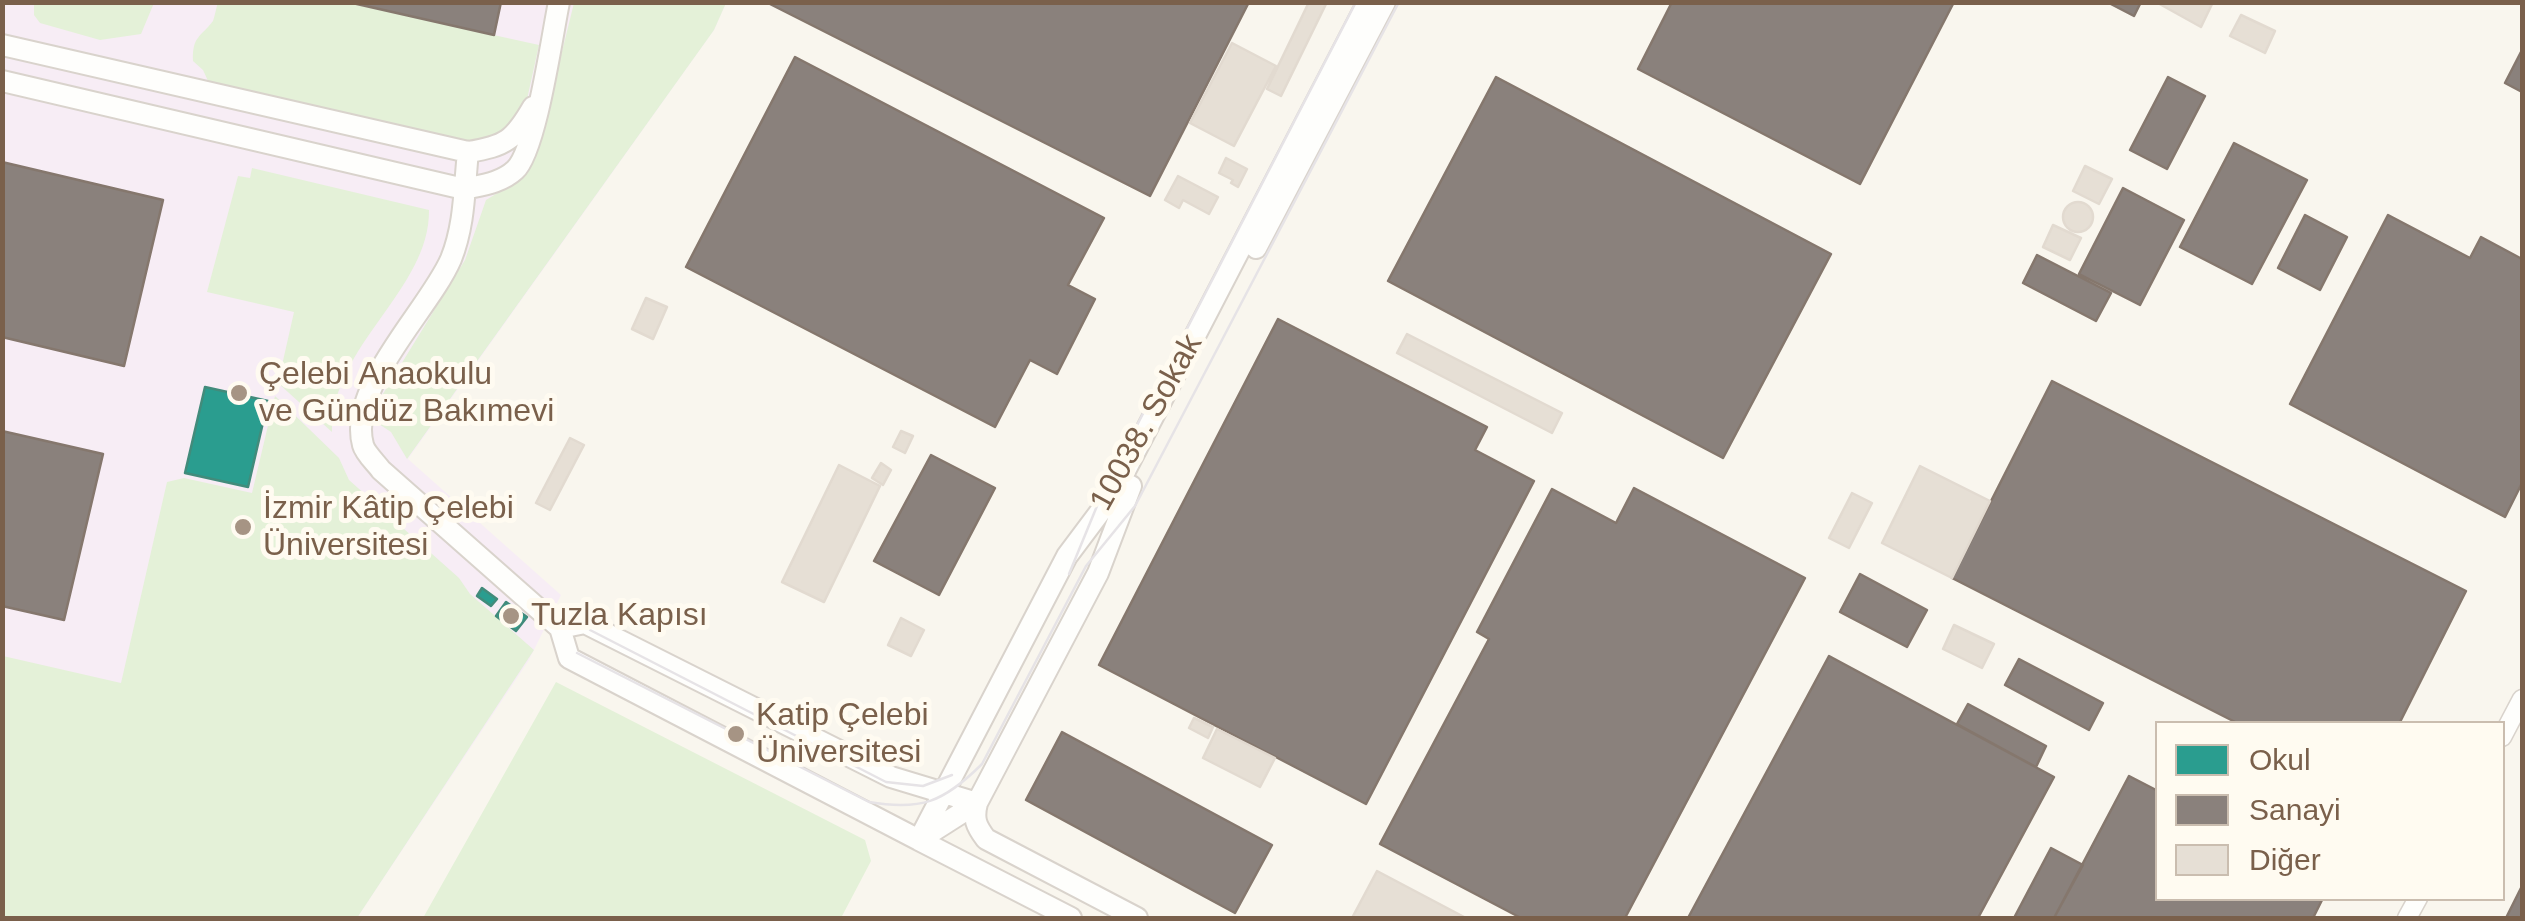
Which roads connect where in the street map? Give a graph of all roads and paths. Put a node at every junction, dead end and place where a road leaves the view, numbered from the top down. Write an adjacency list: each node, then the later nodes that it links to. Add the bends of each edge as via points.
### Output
1 (559, 2): 6 (street)
2 (1368, 2): 12 (street, 10038. Sokak, via 1112,496 1067,556)
3 (1386, 2): 13 (street, 10038. Sokak, via 1122,503 1098,573)
4 (2, 45): 7 (street)
5 (2, 81): 8 (street)
6 (539, 96): 7 (street, via 512,138); 8 (street, via 534,134 516,170)
7 (468, 152): 8 (street)
8 (464, 189): 9 (street, via 463,225 449,263 376,380 363,414 363,446 381,470)
9 (560, 628): 12 (street, via 585,622 891,776); 14 (street, via 568,658)
10 (2522, 699): 11 (street)
11 (2505, 731)
12 (944, 792): 13 (street); 14 (street, 10038. Sokak)
13 (977, 804): 14 (street); 16 (street, via 976,826 986,839)
14 (919, 840): 15 (street)
15 (1071, 918)
16 (1137, 918)

